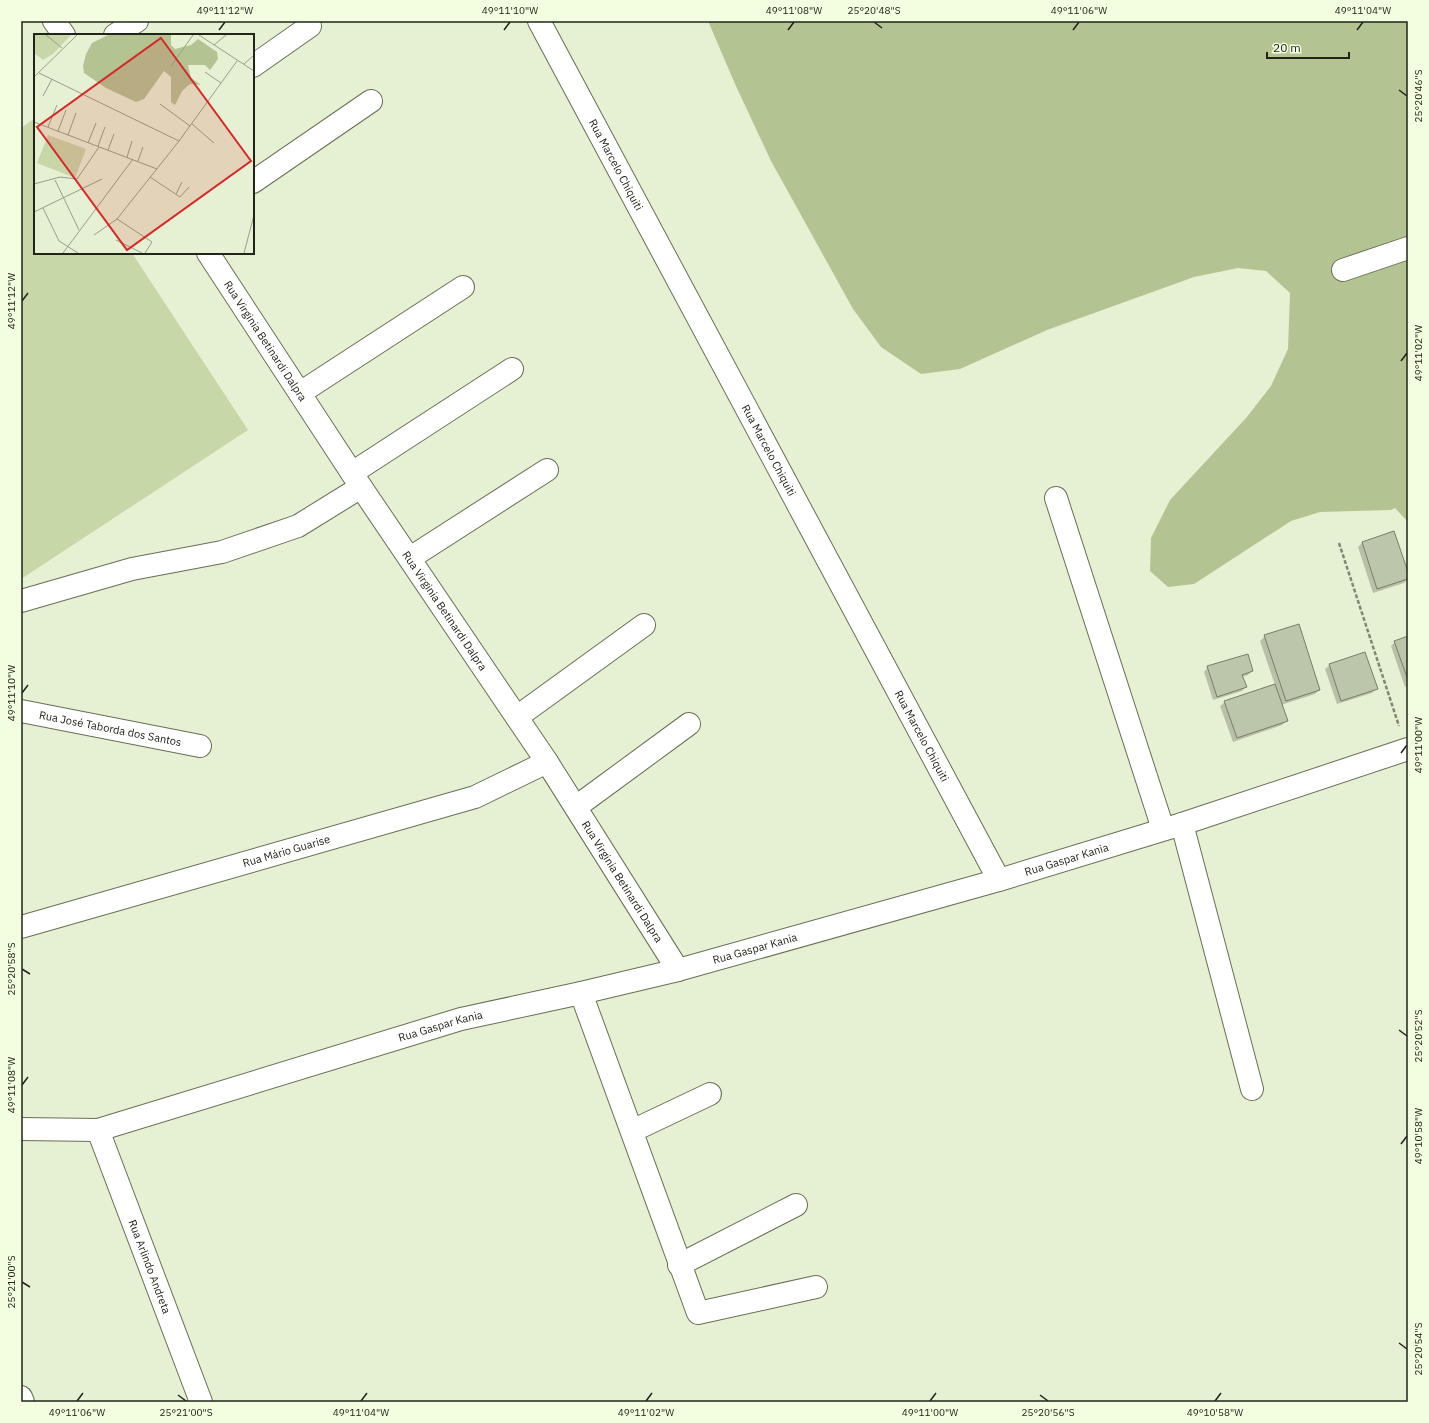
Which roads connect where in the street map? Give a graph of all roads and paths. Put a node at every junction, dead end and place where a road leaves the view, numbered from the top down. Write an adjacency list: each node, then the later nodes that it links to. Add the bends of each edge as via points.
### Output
1 (54, 21): 5 (street)
2 (137, 21): 6 (street)
3 (539, 21): 31 (street, Rua Marcelo Chiquiti)
4 (310, 26): 7 (street)
5 (63, 34)
6 (117, 34)
7 (254, 65)
8 (371, 101): 9 (street)
9 (254, 181)
10 (1408, 248): 12 (street)
11 (209, 254): 15 (street, Rua Virginia Betinardi Dalpra)
12 (1344, 270)
13 (463, 287): 15 (street)
14 (512, 369): 17 (street)
15 (300, 393): 17 (street, Rua Virginia Betinardi Dalpra)
16 (547, 470): 20 (street)
17 (356, 480): 20 (street, Rua Virginia Betinardi Dalpra); 21 (street, via 298,526 222,552 132,569)
18 (1056, 498): 30 (street)
19 (1339, 543): 27 (path)
20 (410, 558): 24 (street, Rua Virginia Betinardi Dalpra)
21 (21, 601)
22 (644, 625): 24 (street)
23 (21, 711): 26 (street, Rua José Taborda dos Santos)
24 (517, 717): 28 (street, Rua Virginia Betinardi Dalpra)
25 (689, 724): 29 (street)
26 (200, 746)
27 (1407, 749): 30 (street, Rua Gaspar Kania)
28 (547, 762): 29 (street, Rua Virginia Betinardi Dalpra); 32 (street, Rua Mário Guarise, via 475,797)
29 (576, 807): 33 (street, Rua Virginia Betinardi Dalpra)
30 (1173, 826): 31 (street, Rua Gaspar Kania); 35 (street)
31 (999, 880): 33 (street, Rua Gaspar Kania)
32 (21, 927)
33 (678, 970): 34 (street, Rua Gaspar Kania)
34 (581, 993): 38 (street, Rua Gaspar Kania, via 462,1019); 39 (street)
35 (1252, 1089)
36 (710, 1094): 39 (street)
37 (21, 1129): 38 (street, Rua Gaspar Kania)
38 (98, 1130): 45 (street, Rua Arlindo Andreta)
39 (632, 1131): 41 (street)
40 (796, 1205): 41 (street)
41 (679, 1265): 42 (street, via 698,1313)
42 (816, 1287)
43 (21, 1397): 44 (street)
44 (23, 1402)
45 (201, 1402)

